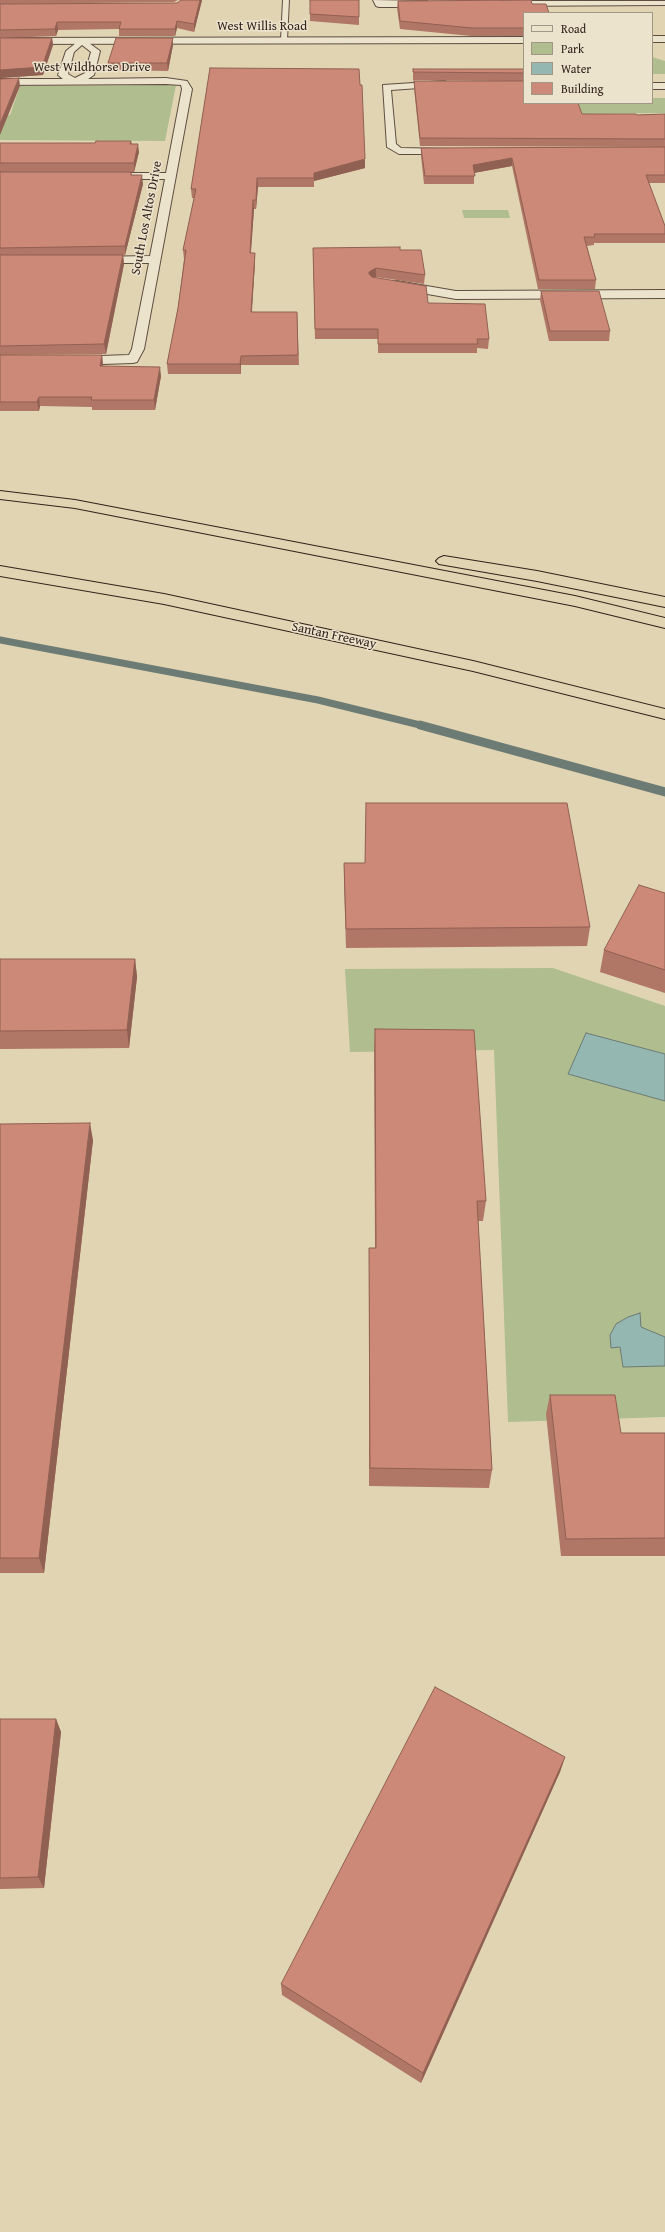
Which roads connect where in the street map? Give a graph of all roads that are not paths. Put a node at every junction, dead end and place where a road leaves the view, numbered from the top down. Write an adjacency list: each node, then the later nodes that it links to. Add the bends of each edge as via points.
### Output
1 (286, 0): 10 (lane)
2 (378, 2): 5 (street)
3 (553, 2): 4 (street); 6 (street)
4 (665, 3)
5 (438, 4)
6 (492, 4)
7 (80, 38): 10 (street, West Willis Road); 12 (street, West Willis Road); 16 (street, via 70,51 62,74); 16 (street, via 96,51 89,75)
8 (653, 39): 9 (street)
9 (665, 39)
10 (284, 40): 11 (street, West Willis Road)
11 (523, 40)
12 (0, 41)
13 (653, 81): 14 (street)
14 (665, 81)
15 (0, 82): 16 (street, West Wildhorse Drive)
16 (76, 82): 17 (street, West Wildhorse Drive)
17 (184, 83): 23 (street, South Los Altos Drive, via 187,88)
18 (455, 84): 21 (street, via 386,87 390,145 399,151)
19 (653, 86): 20 (street)
20 (665, 86)
21 (457, 152)
22 (102, 176): 23 (street)
23 (169, 176): 24 (street, South Los Altos Drive)
24 (154, 259): 25 (street); 28 (street, South Los Altos Drive, via 138,349 133,358)
25 (79, 260)
26 (383, 283): 27 (street, via 456,295)
27 (665, 294)
28 (60, 361)
29 (0, 495): 30 (highway)
30 (75, 504): 32 (highway, via 537,576); 33 (highway, via 567,600)
31 (0, 571): 34 (highway, Santan Freeway, via 164,599)
32 (665, 602)
33 (665, 623)
34 (473, 666): 35 (highway, Santan Freeway); 36 (highway)
35 (665, 714)
36 (665, 726)

